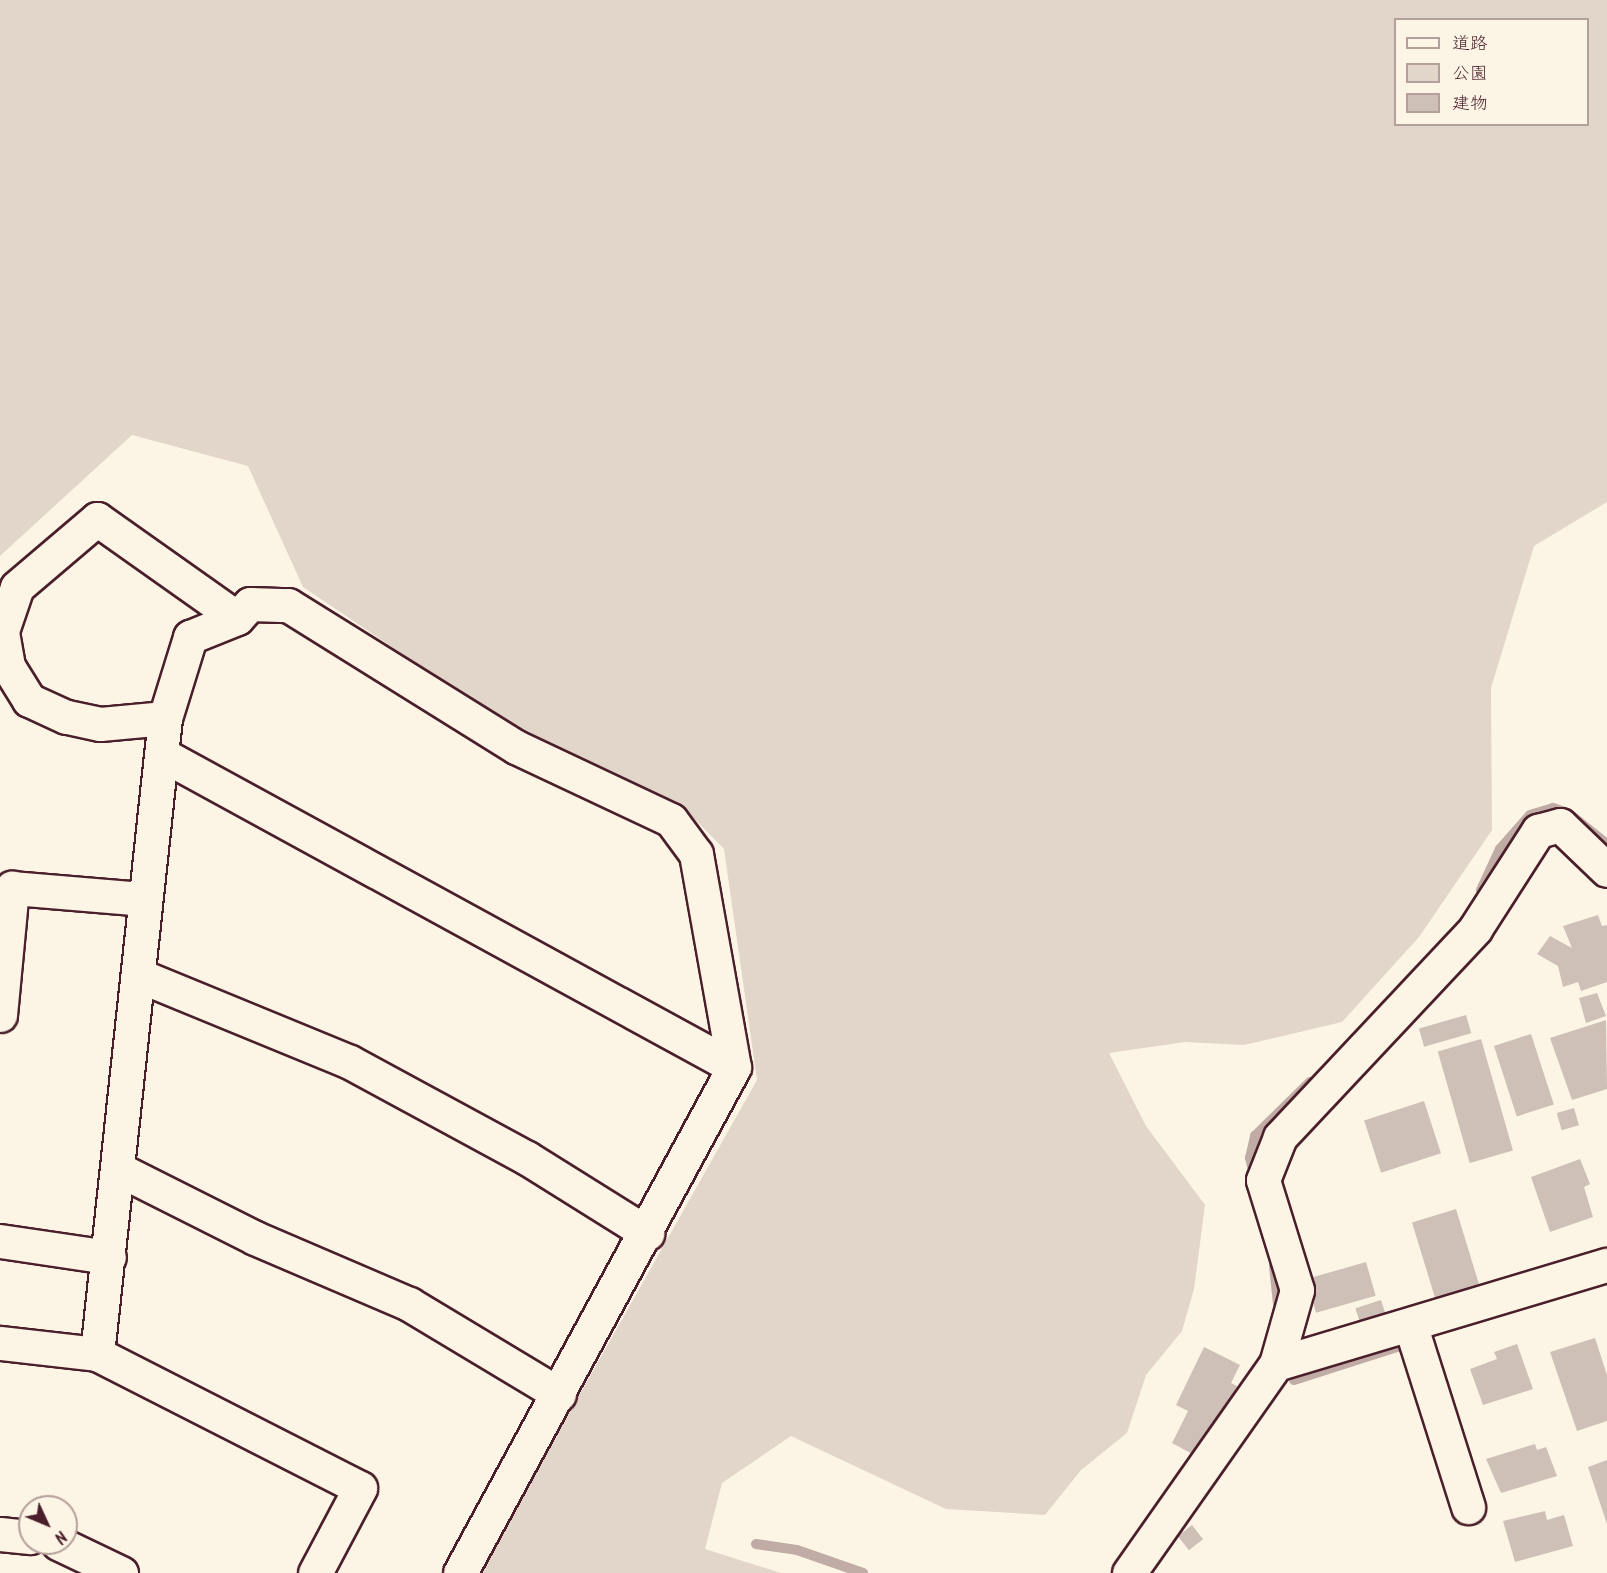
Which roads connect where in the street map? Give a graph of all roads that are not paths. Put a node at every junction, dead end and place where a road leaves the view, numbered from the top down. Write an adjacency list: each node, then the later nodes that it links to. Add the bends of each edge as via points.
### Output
1 (237, 618): 2 (street, via 190,637); 2 (street, via 97,519 17,587 2,631 8,666 29,700 66,717 100,724); 8 (street, via 250,604 288,605 516,747 671,820 696,854)
2 (165, 718): 3 (street)
3 (165, 756): 5 (street); 8 (street)
4 (1607, 870): 17 (street, via 1560,825 1539,831 1475,929 1269,1154 1263,1180 1297,1290)
5 (144, 899): 6 (street); 7 (street, via 12,888)
6 (138, 975): 9 (street); 10 (street, via 350,1062 527,1158)
7 (0, 1015)
8 (734, 1067): 10 (street)
9 (118, 1169): 12 (street); 18 (street, via 255,1238 409,1304)
10 (647, 1233): 18 (street)
11 (0, 1241): 12 (street)
12 (109, 1257): 16 (street)
13 (1607, 1265): 14 (street)
14 (1411, 1327): 17 (street); 19 (street)
15 (0, 1343): 16 (street)
16 (97, 1354): 24 (street, via 360,1488)
17 (1276, 1364): 26 (street)
18 (558, 1394): 25 (street)
19 (1468, 1507)
20 (0, 1534): 21 (street)
21 (18, 1536)
22 (78, 1553): 23 (street)
23 (121, 1573)
24 (315, 1573)
25 (460, 1573)
26 (1129, 1573)

